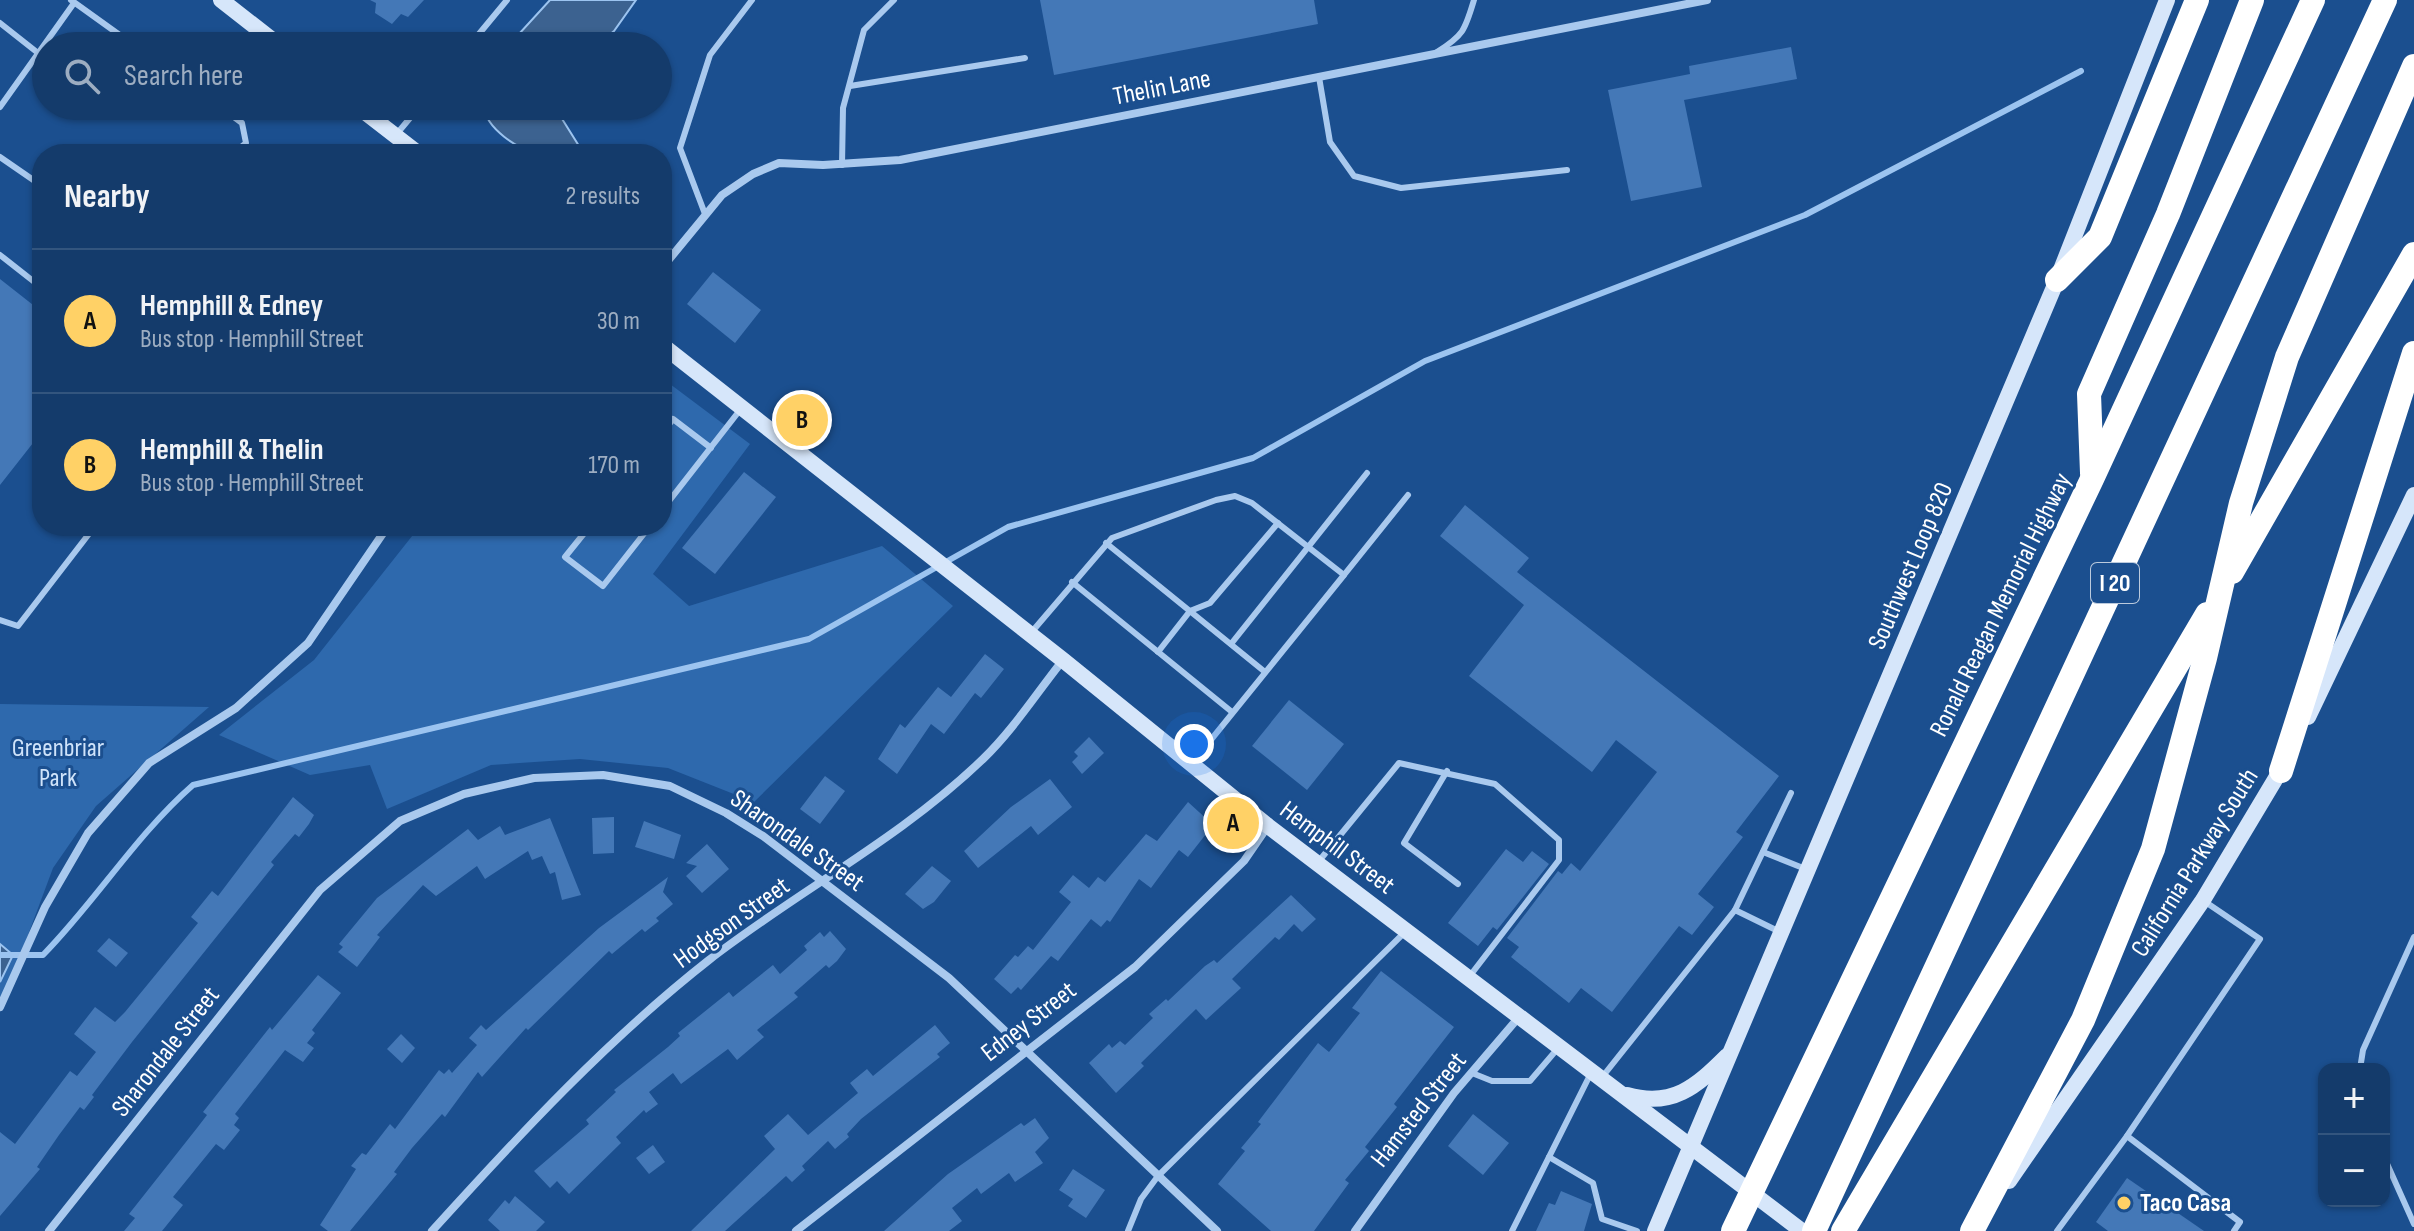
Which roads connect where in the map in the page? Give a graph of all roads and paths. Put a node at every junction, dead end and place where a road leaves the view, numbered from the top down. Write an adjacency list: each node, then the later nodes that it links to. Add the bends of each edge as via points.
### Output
1 (221, 0): 16 (main road)
2 (507, 0): 17 (lane)
3 (752, 0): 36 (lane, via 710,55 680,148)
4 (894, 0): 24 (lane, via 864,30)
5 (1474, 0): 19 (lane, via 1458,40)
6 (1707, 0): 19 (street, Thelin Lane)
7 (2167, 0): 41 (main road, Southwest Loop 820)
8 (2197, 0): 41 (highway, via 2100,237)
9 (2252, 0): 48 (highway, via 2168,214 2089,394)
10 (2313, 0): 48 (highway, Ronald Reagan Memorial Highway / I 20)
11 (2385, 0): 111 (highway, I 20)
12 (72, 1): 14 (lane); 15 (lane)
13 (0, 23): 18 (lane)
14 (52, 32)
15 (115, 32)
16 (262, 32)
17 (481, 32)
18 (32, 48)
19 (1434, 54): 23 (street, Thelin Lane)
20 (1025, 58): 24 (lane)
21 (32, 62): 25 (lane)
22 (2414, 66): 113 (highway, via 2287,357 2241,503 2153,849 2123,930 2083,1020)
23 (1319, 77): 33 (street, Thelin Lane, via 900,160); 34 (lane, via 1330,142 1354,176 1401,188)
24 (850, 86): 33 (lane, via 843,108)
25 (0, 107)
26 (238, 120): 30 (lane)
27 (375, 120): 29 (main road)
28 (408, 120): 29 (lane)
29 (395, 136): 31 (main road)
30 (245, 144)
31 (406, 144)
32 (0, 157): 35 (lane)
33 (842, 165): 36 (street, Thelin Lane, via 779,163 722,195)
34 (1567, 170)
35 (32, 179)
36 (705, 214): 39 (street, Thelin Lane)
37 (2414, 254): 112 (highway)
38 (0, 255): 40 (lane)
39 (672, 255)
40 (32, 280)
41 (2057, 280): 76 (main road, Southwest Loop 820)
42 (672, 353): 44 (main road, Hemphill Street)
43 (2414, 353): 71 (highway)
44 (742, 407): 46 (lane); 63 (main road, Hemphill Street)
45 (672, 420): 46 (lane)
46 (711, 448): 51 (lane)
47 (1367, 473): 58 (lane)
48 (2092, 479): 109 (highway, Ronald Reagan Memorial Highway / I 20)
49 (1408, 495): 59 (lane)
50 (2414, 495): 71 (main road, California Parkway South)
51 (672, 497)
52 (1278, 523): 57 (lane, via 1235,496); 58 (lane); 61 (lane, via 1210,603)
53 (87, 536): 62 (lane, via 18,626)
54 (381, 536): 85 (street, via 308,643 236,708 149,763 88,833 45,907)
55 (582, 536): 56 (lane, via 565,557 603,586)
56 (642, 536)
57 (1106, 543): 60 (lane); 61 (lane)
58 (1307, 546): 59 (lane); 64 (lane)
59 (1344, 575): 67 (lane)
60 (1072, 582): 63 (lane); 65 (lane)
61 (1190, 611): 64 (lane); 65 (lane)
62 (0, 620)
63 (1030, 634): 66 (main road, Hemphill Street)
64 (1231, 644): 67 (lane)
65 (1158, 652): 68 (lane)
66 (1063, 660): 69 (main road, Hemphill Street); 77 (street, Hodgson Street, via 983,759)
67 (1265, 672): 68 (lane)
68 (1232, 712): 69 (lane)
69 (1191, 764): 73 (main road, Hemphill Street)
70 (1447, 771): 75 (lane, via 1399,763); 78 (lane, via 1404,843); 84 (lane, via 1495,784 1559,840 1559,860)
71 (2281, 771): 79 (main road, California Parkway South)
72 (1791, 793): 74 (lane)
73 (1268, 826): 75 (main road, Hemphill Street); 89 (street, Edney Street, via 1244,861 1135,967)
74 (1763, 852): 76 (lane); 80 (lane)
75 (1317, 863): 81 (main road, Hemphill Street)
76 (1809, 871): 82 (main road, Southwest Loop 820)
77 (825, 881): 89 (street, Sharondale Street, via 949,978); 100 (street, Sharondale Street, via 726,813 670,786 640,780 603,775 534,778 433,804 371,842 320,890); 101 (street, Hodgson Street, via 708,961 599,1058 532,1121)
78 (1458, 884)
79 (2203, 900): 94 (lane, via 2260,939); 113 (main road, California Parkway South)
80 (1735, 910): 82 (lane); 92 (lane)
81 (1406, 931): 84 (main road, Hemphill Street); 98 (lane)
82 (1783, 933): 88 (main road, Southwest Loop 820)
83 (2414, 937): 90 (lane)
84 (1468, 978): 86 (main road, Hemphill Street)
85 (0, 1007)
86 (1519, 1016): 87 (main road, Hemphill Street); 91 (street, Hamsted Street)
87 (1559, 1047): 91 (lane, via 1530,1081 1492,1081); 92 (main road, Hemphill Street)
88 (1734, 1050): 93 (main road, via 1681,1095 1656,1101); 95 (main road, Southwest Loop 820)
89 (1024, 1051): 98 (street, Sharondale Street); 102 (street, Edney Street)
90 (2361, 1063)
91 (1472, 1073): 105 (street, Hamsted Street)
92 (1596, 1075): 93 (main road, Hemphill Street); 96 (lane)
93 (1620, 1094): 95 (main road, Hemphill Street)
94 (2127, 1136): 114 (lane); 115 (lane, via 2240,1222)
95 (1692, 1148): 108 (main road, Southwest Loop 820); 110 (main road, Hemphill Street)
96 (1549, 1157): 106 (lane); 107 (lane, via 1593,1183 1602,1219)
97 (2390, 1170): 99 (lane)
98 (1158, 1176): 103 (lane); 104 (street, Sharondale Street)
99 (2414, 1224)
100 (49, 1231)
101 (432, 1231)
102 (796, 1231)
103 (1128, 1231)
104 (1217, 1231)
105 (1355, 1231)
106 (1512, 1231)
107 (1637, 1231)
108 (1655, 1231)
109 (1733, 1231)
110 (1802, 1231)
111 (1814, 1231)
112 (1843, 1231)
113 (1973, 1231)
114 (2057, 1231)
115 (2234, 1231)

